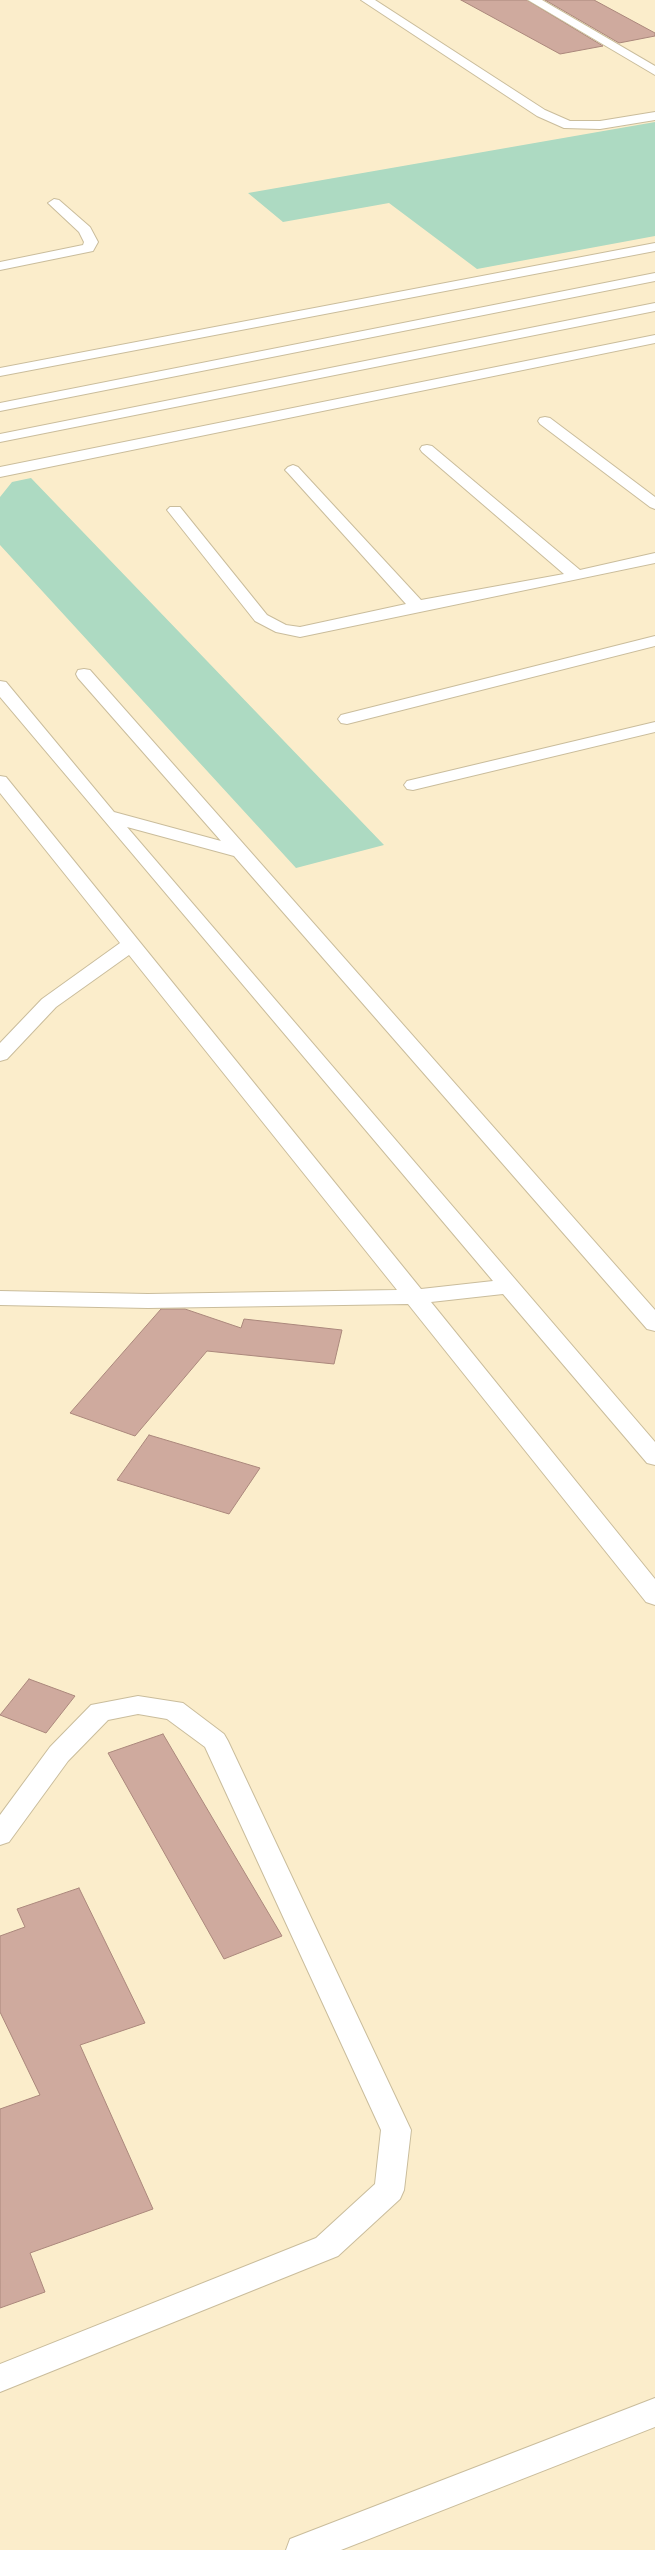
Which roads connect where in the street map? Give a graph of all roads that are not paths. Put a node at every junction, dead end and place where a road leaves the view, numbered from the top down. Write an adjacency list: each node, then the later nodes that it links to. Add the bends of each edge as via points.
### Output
1 (367, 0): 4 (street, via 541,113 568,125 600,125)
2 (534, 0): 3 (street)
3 (655, 71)
4 (655, 116)
5 (54, 202): 7 (street, via 84,230 91,242 88,248)
6 (655, 247): 10 (street)
7 (0, 266)
8 (655, 277): 12 (street)
9 (655, 308): 13 (street)
10 (242, 326): 12 (street); 14 (street)
11 (655, 339): 17 (street)
12 (189, 369): 18 (street)
13 (345, 369): 15 (street); 20 (street)
14 (0, 372)
15 (407, 372)
16 (422, 373): 17 (street)
17 (476, 375): 23 (street)
18 (0, 407)
19 (545, 421): 24 (street)
20 (0, 438)
21 (427, 449): 27 (street)
22 (293, 470): 28 (street)
23 (0, 472)
24 (655, 504)
25 (175, 510): 28 (street, via 261,618 282,630 300,632)
26 (655, 558): 27 (street)
27 (577, 576): 28 (street)
28 (417, 606)
29 (655, 641): 32 (street)
30 (84, 674): 37 (street)
31 (0, 686): 36 (street)
32 (346, 719)
33 (655, 727): 35 (street)
34 (0, 780): 38 (street)
35 (413, 785)
36 (108, 816): 37 (street); 40 (street)
37 (241, 852): 43 (street)
38 (132, 944): 39 (street, via 49,1003); 41 (street)
39 (0, 1055)
40 (509, 1286): 41 (street); 44 (street)
41 (416, 1297): 42 (street, via 148,1301); 45 (street)
42 (0, 1298)
43 (655, 1324)
44 (655, 1457)
45 (655, 1596)
46 (0, 1835): 47 (street, via 59,1754 100,1712 138,1705 174,1710 180,1714 215,1741 396,2130 389,2190 327,2247)
47 (0, 2378)
48 (655, 2412): 49 (street)
49 (302, 2550)

